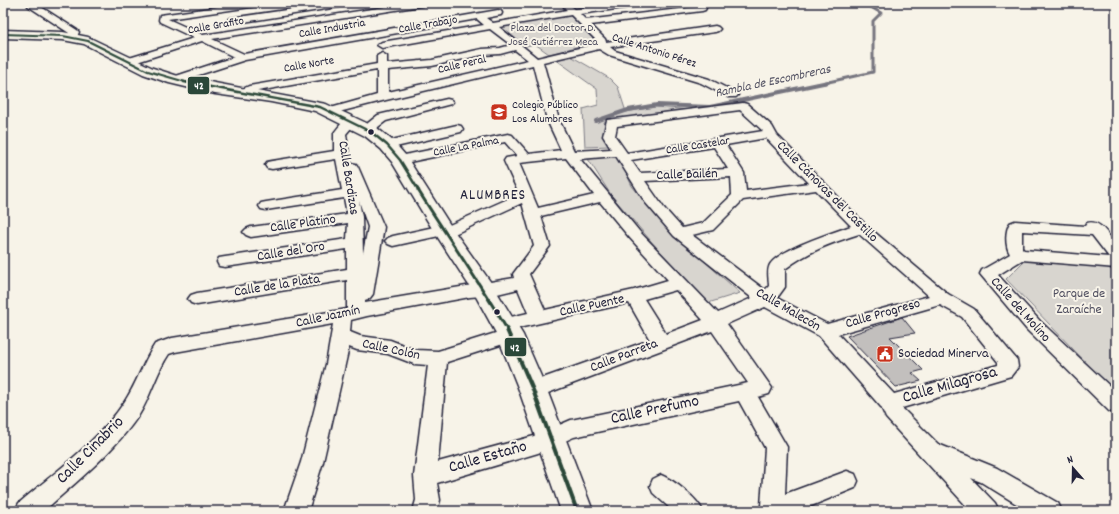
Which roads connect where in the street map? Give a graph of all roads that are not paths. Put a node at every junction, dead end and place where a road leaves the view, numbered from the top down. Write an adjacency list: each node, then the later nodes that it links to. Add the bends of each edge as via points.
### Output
1 (264, 3): 8 (street)
2 (350, 3): 14 (street); 17 (street)
3 (427, 3): 14 (street, Calle Grafito)
4 (563, 3): 12 (street, Calle Antonio Pérez)
5 (645, 3): 12 (street, Calle Trabajo)
6 (668, 3): 10 (street)
7 (31, 4): 24 (street, via 74,32)
8 (228, 8): 17 (street); 25 (street, via 163,17 163,20)
9 (702, 8): 10 (street)
10 (680, 11): 18 (street)
11 (458, 12): 16 (street)
12 (572, 12): 18 (street, Calle Antonio Pérez); 19 (street, Calle Trabajo)
13 (498, 13): 15 (street, Calle Industria)
14 (358, 15): 22 (street, Calle Grafito); 23 (street)
15 (478, 16): 16 (street, Calle Industria); 19 (street)
16 (466, 18): 23 (street, Calle Industria)
17 (231, 20): 22 (street)
18 (583, 23): 27 (street, Calle Antonio Pérez, via 602,41)
19 (490, 26): 26 (street, Calle Trabajo); 28 (street)
20 (715, 29): 27 (street, Calle Peral)
21 (3, 34): 24 (street)
22 (235, 34): 25 (street, Calle Grafito)
23 (374, 35): 26 (street); 29 (street, Calle Industria)
24 (73, 37): 30 (street, via 100,45)
25 (203, 38): 29 (street); 30 (street, Calle Grafito)
26 (382, 45): 32 (street)
27 (600, 46): 31 (street, Calle Peral); 35 (street, Calle Antonio Pérez, via 612,53 705,81)
28 (517, 47): 31 (street); 32 (street, Calle Norte, via 435,62)
29 (244, 57): 33 (street, Calle Industria)
30 (130, 61): 33 (street, via 148,71)
31 (536, 61): 36 (street, Calle Peral); 47 (street, via 553,120)
32 (382, 66): 34 (street, Calle Norte, via 249,89); 36 (street)
33 (174, 80): 34 (street)
34 (242, 93): 38 (street, via 298,102)
35 (732, 95)
36 (383, 97): 38 (street, Calle Peral)
37 (447, 102): 42 (street, via 382,118 372,126)
38 (331, 111): 39 (street)
39 (351, 121): 42 (street); 46 (street, Calle Bardizas, via 340,133); 81 (street, Calle Bardizas, via 351,166 376,227)
40 (611, 123): 43 (street, Calle Cánovas del Castillo, via 743,106); 48 (street, Calle Malecón, via 609,136)
41 (456, 130): 45 (street)
42 (371, 132): 45 (street)
43 (771, 133): 44 (street, Calle Castelar); 54 (street, Calle Cánovas del Castillo)
44 (718, 143): 48 (street, Calle Castelar); 52 (street)
45 (387, 145): 50 (street)
46 (341, 154): 51 (street); 55 (street, Calle Bardizas)
47 (570, 154): 48 (street, Calle Castelar); 49 (street); 58 (street)
48 (623, 154): 53 (street, Calle Malecón)
49 (526, 158): 50 (street, Calle La Palma, via 508,138); 56 (street, via 511,161 525,188)
50 (400, 160): 63 (street)
51 (272, 165)
52 (737, 173): 53 (street, Calle Bailén); 57 (street)
53 (637, 178): 65 (street, Calle Malecón, via 655,206)
54 (818, 186): 57 (street); 62 (street, Calle Cánovas del Castillo)
55 (350, 193): 59 (street); 61 (street, Calle Bardizas)
56 (526, 196): 60 (street); 63 (street)
57 (739, 196): 65 (street, via 708,227)
58 (603, 197): 60 (street); 74 (street)
59 (266, 206)
60 (533, 214): 73 (street, via 542,246 521,274)
61 (355, 217): 64 (street, Calle Platino); 67 (street, Calle Bardizas)
62 (861, 228): 77 (street, Calle Cánovas del Castillo); 79 (street, via 817,243 796,253 777,267 777,287)
63 (444, 231): 66 (street); 75 (street)
64 (251, 232)
65 (679, 233): 79 (street, Calle Malecón)
66 (393, 240)
67 (356, 243): 70 (street, Calle del Oro); 72 (street, Calle Bardizas)
68 (1019, 255): 69 (street, via 1014,248 1015,226 1094,228); 71 (street); 92 (street, Calle del Molino, via 988,274 1047,341)
69 (1116, 255)
70 (225, 262)
71 (1116, 263)
72 (357, 273): 78 (street, Calle de la Plata); 81 (street, Calle Bardizas)
73 (524, 282): 75 (street, Calle Jazmín); 80 (street)
74 (679, 283): 76 (street, Calle Puente); 82 (street)
75 (484, 290): 81 (street, Calle Jazmín); 83 (street)
76 (634, 296): 80 (street, Calle Puente); 85 (street)
77 (942, 298): 84 (street, Calle Progreso); 88 (street, Calle Cánovas del Castillo, via 968,313 1008,360)
78 (197, 299)
79 (766, 300): 82 (street, Calle Parreta); 84 (street, Calle Malecón)
80 (539, 317): 83 (street, Calle Puente)
81 (351, 319): 86 (street, Calle Jazmín); 87 (street, Calle Colón, via 358,343 390,347 414,357); 99 (street, Calle Bardizas, via 305,490)
82 (716, 322): 85 (street, Calle Parreta); 90 (street)
83 (507, 330): 87 (street, Calle Colón); 89 (street)
84 (825, 331): 91 (street, Calle Malecón)
85 (661, 342): 89 (street, Calle Parreta)
86 (172, 345): 98 (street, Calle Cinabrio, via 162,349 144,389 116,429)
87 (438, 358): 95 (street)
88 (1008, 367): 91 (street, Calle Milagrosa, via 1004,371)
89 (533, 390): 93 (street)
90 (753, 390): 93 (street, Calle Prefumo, via 571,429); 103 (street, via 776,447)
91 (890, 403): 94 (street, Calle Malecón, via 893,412)
92 (1116, 405)
93 (550, 438): 95 (street, Calle Estaño, via 538,444); 101 (street)
94 (930, 451): 104 (street); 105 (street, Calle Malecón, via 989,476)
95 (425, 476): 100 (street, via 428,500)
96 (847, 481): 103 (street)
97 (662, 486): 102 (street)
98 (28, 511)
99 (296, 511)
100 (425, 511)
101 (577, 511)
102 (691, 511)
103 (772, 511)
104 (987, 511)
105 (1050, 511)

